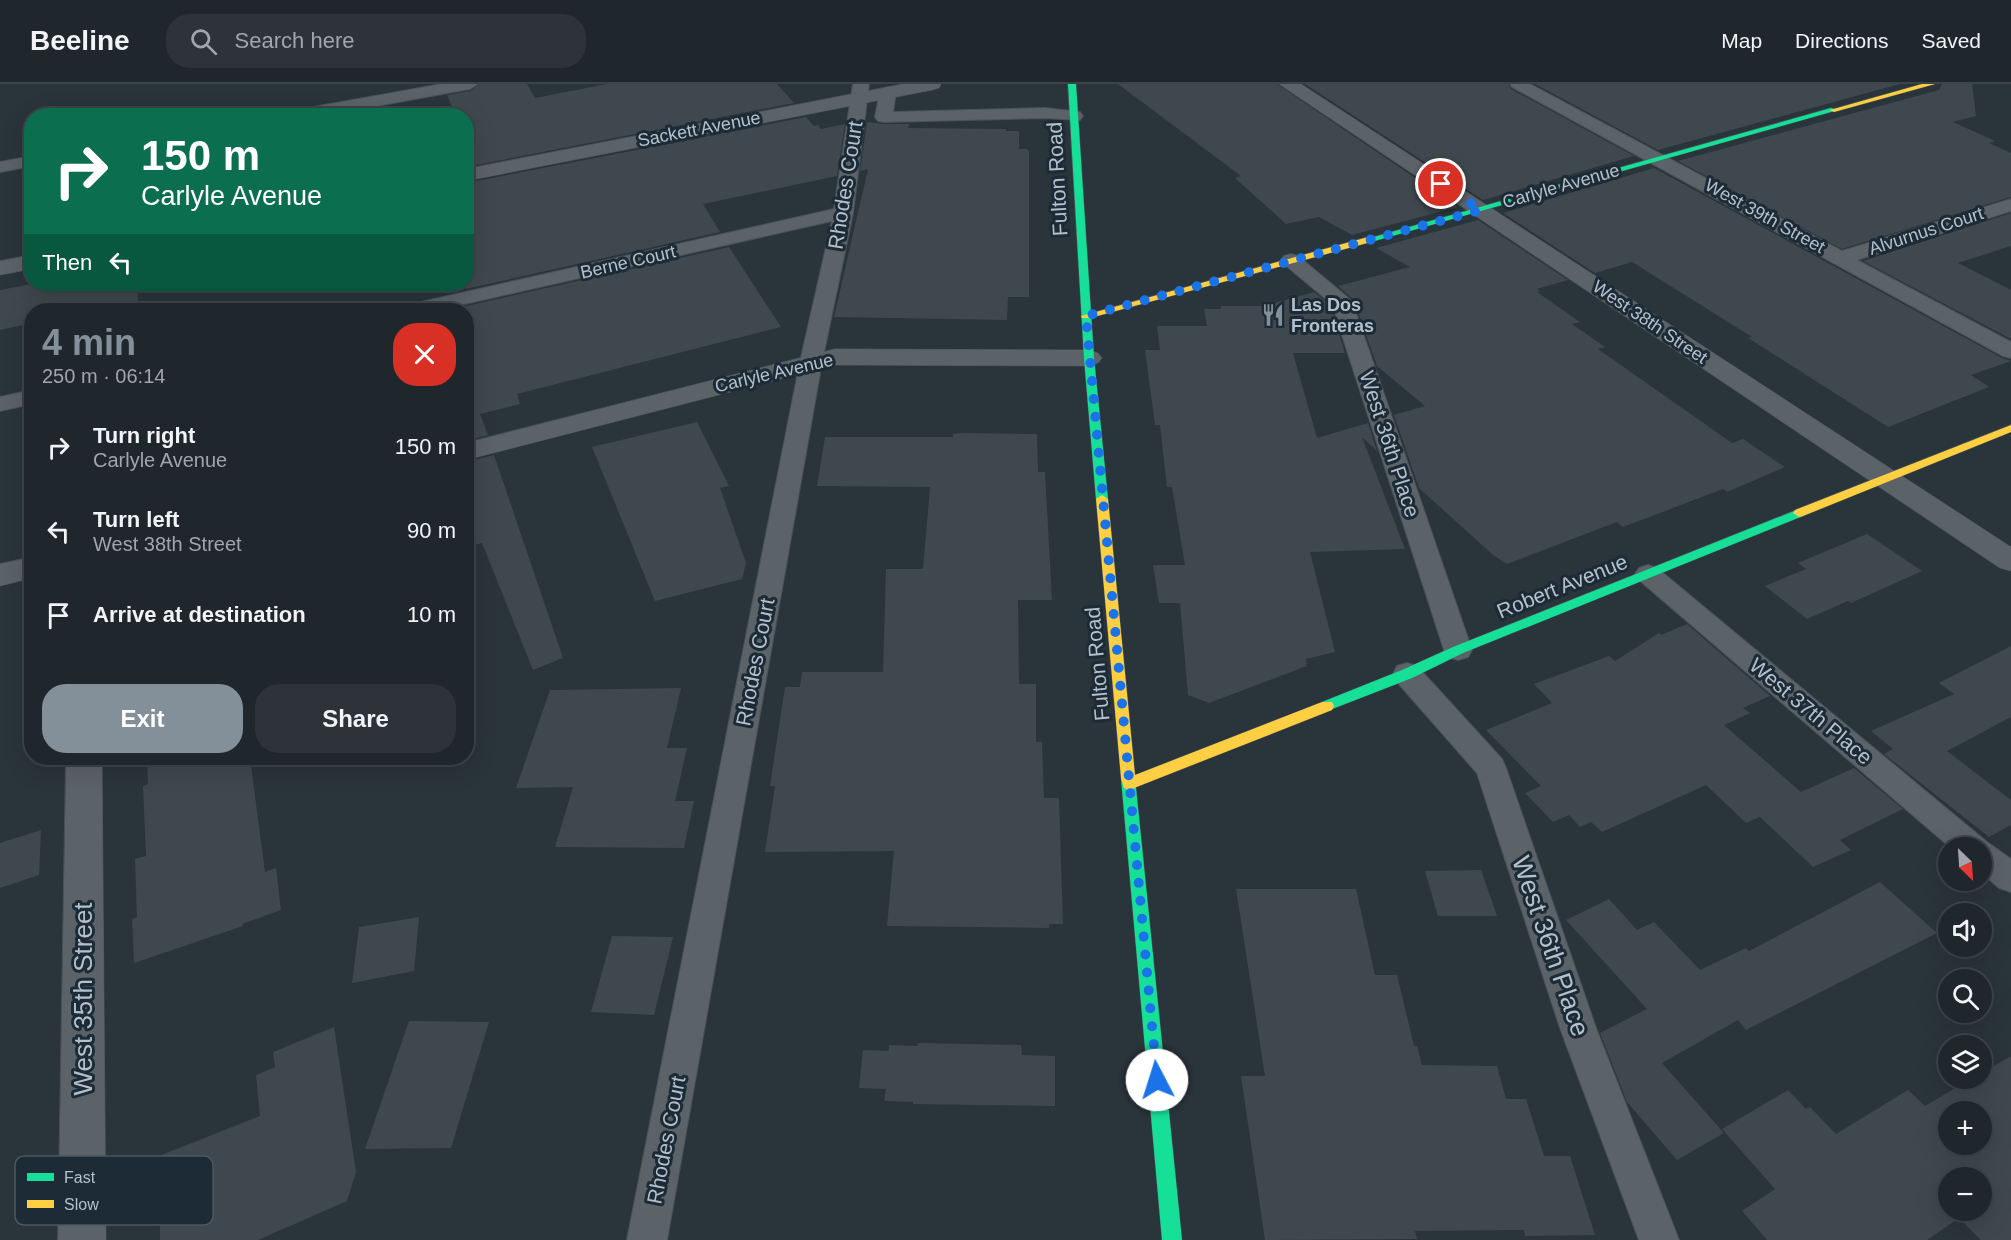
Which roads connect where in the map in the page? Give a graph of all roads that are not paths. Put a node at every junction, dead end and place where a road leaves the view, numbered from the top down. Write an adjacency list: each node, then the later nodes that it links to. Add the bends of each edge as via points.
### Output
1 (470, 84): 9 (lane)
2 (932, 84): 8 (street, Sackett Avenue)
3 (1072, 84): 10 (street, Fulton Road)
4 (1288, 84): 16 (street, West 38th Street)
5 (1518, 84): 11 (lane, West 39th Street)
6 (1931, 84): 11 (street, Carlyle Avenue)
7 (859, 91): 8 (street, Sackett Avenue); 14 (street, Sackett Avenue); 17 (lane, Rhodes Court)
8 (888, 92): 10 (lane, via 884,117 1045,112)
9 (336, 108)
10 (1074, 116): 23 (street, Fulton Road)
11 (1658, 158): 16 (street, Carlyle Avenue); 18 (lane, West 39th Street)
12 (24, 162): 13 (lane)
13 (0, 167)
14 (474, 174)
15 (2011, 205): 18 (lane, Alvurnus Court)
16 (1481, 210): 19 (street, Carlyle Avenue); 31 (street, West 38th Street)
17 (843, 213): 22 (lane, Berne Court); 26 (lane, Rhodes Court)
18 (1842, 258): 24 (lane, West 39th Street)
19 (1291, 260): 23 (street, Carlyle Avenue); 36 (lane, West 36th Place, via 1342,301)
20 (24, 264): 21 (street)
21 (0, 268)
22 (443, 303)
23 (1086, 316): 25 (street, Fulton Road)
24 (2011, 351)
25 (1089, 357): 26 (street, Carlyle Avenue, via 835,357); 39 (street, Fulton Road)
26 (811, 362): 30 (street, Carlyle Avenue); 46 (lane, Rhodes Court)
27 (24, 399): 28 (lane)
28 (0, 404)
29 (2011, 428): 31 (street, Robert Avenue)
30 (474, 450)
31 (1886, 479): 32 (street, West 38th Street); 34 (street, Robert Avenue)
32 (2011, 561)
33 (24, 569): 35 (street)
34 (1648, 574): 36 (street, Robert Avenue); 40 (lane, West 37th Place)
35 (0, 575)
36 (1458, 650): 37 (street, Robert Avenue)
37 (1407, 674): 39 (street, Robert Avenue); 48 (lane, West 36th Place, via 1491,768 1578,1028)
38 (84, 765): 43 (street, West 35th Street)
39 (1129, 783): 47 (street, Fulton Road)
40 (1961, 837)
41 (1992, 862): 42 (lane)
42 (2011, 878)
43 (82, 1156)
44 (82, 1225): 45 (street, West 35th Street)
45 (82, 1240)
46 (647, 1240)
47 (1172, 1240)
48 (1659, 1240)

